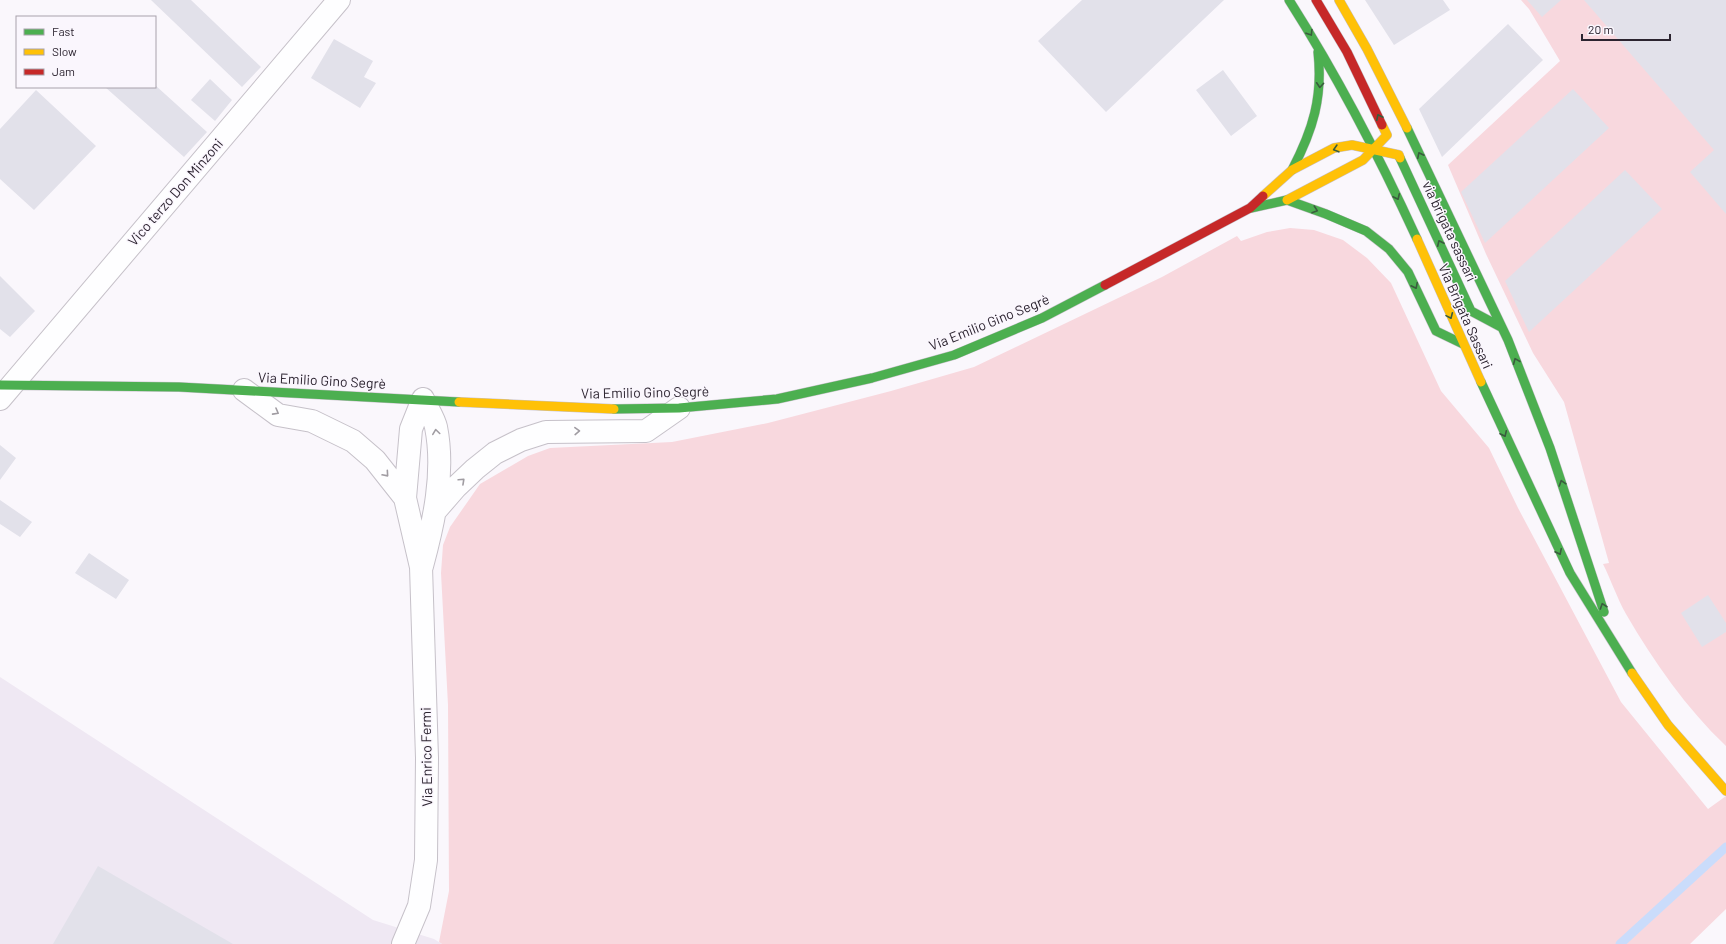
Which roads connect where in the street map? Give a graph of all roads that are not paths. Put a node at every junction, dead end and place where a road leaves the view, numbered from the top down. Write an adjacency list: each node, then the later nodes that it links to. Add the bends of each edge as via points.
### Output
1 (339, 0): 12 (street, Vico terzo Don Minzoni)
2 (1290, 0): 5 (street, Via Brigata Sassari, one-way to 5)
3 (1316, 0): 6 (street, one-way to 3, via 1387,135 1347,52)
4 (1339, 0): 10 (street, Via Brigata Sassari, one-way to 4, via 1422,159 1367,49)
5 (1318, 46): 6 (street, Via Brigata Sassari); 7 (street, one-way to 7, via 1318,104 1312,127)
6 (1374, 149): 7 (street, one-way to 7, via 1352,145 1334,148); 8 (street, via 1363,160); 10 (street, via brigata sassari, one-way to 6, via 1471,311 1399,155); 11 (street, Via Brigata Sassari, one-way to 11)
7 (1292, 170): 9 (street)
8 (1287, 200): 9 (street); 11 (street, one-way to 11, via 1366,231 1389,250 1408,272 1436,331)
9 (1250, 208): 15 (street, Via Emilio Gino Segrè, via 1042,318 954,355 872,378 777,399)
10 (1501, 327): 19 (street, Via Brigata Sassari, one-way to 10, via 1550,448)
11 (1463, 344): 19 (street, Via Brigata Sassari, one-way to 19, via 1570,573)
12 (4, 389): 13 (street, Via Emilio Gino Segrè, via 179,387)
13 (244, 390): 14 (street, Via Emilio Gino Segrè); 16 (street, one-way to 16, via 278,414 312,421 353,441 375,460)
14 (423, 399): 15 (street, Via Emilio Gino Segrè, via 552,407); 16 (street, via 411,429); 17 (street, one-way to 14, via 438,442 436,425)
15 (679, 408): 17 (street, one-way to 15, via 475,469 495,453 521,440 546,432 646,430)
16 (405, 498): 18 (street)
17 (436, 510): 18 (street)
18 (421, 567): 21 (street, Via Enrico Fermi, via 427,758 426,860 419,906)
19 (1615, 643): 20 (street, Via Brigata Sassari, via 1668,725)
20 (1726, 791)
21 (403, 944)

